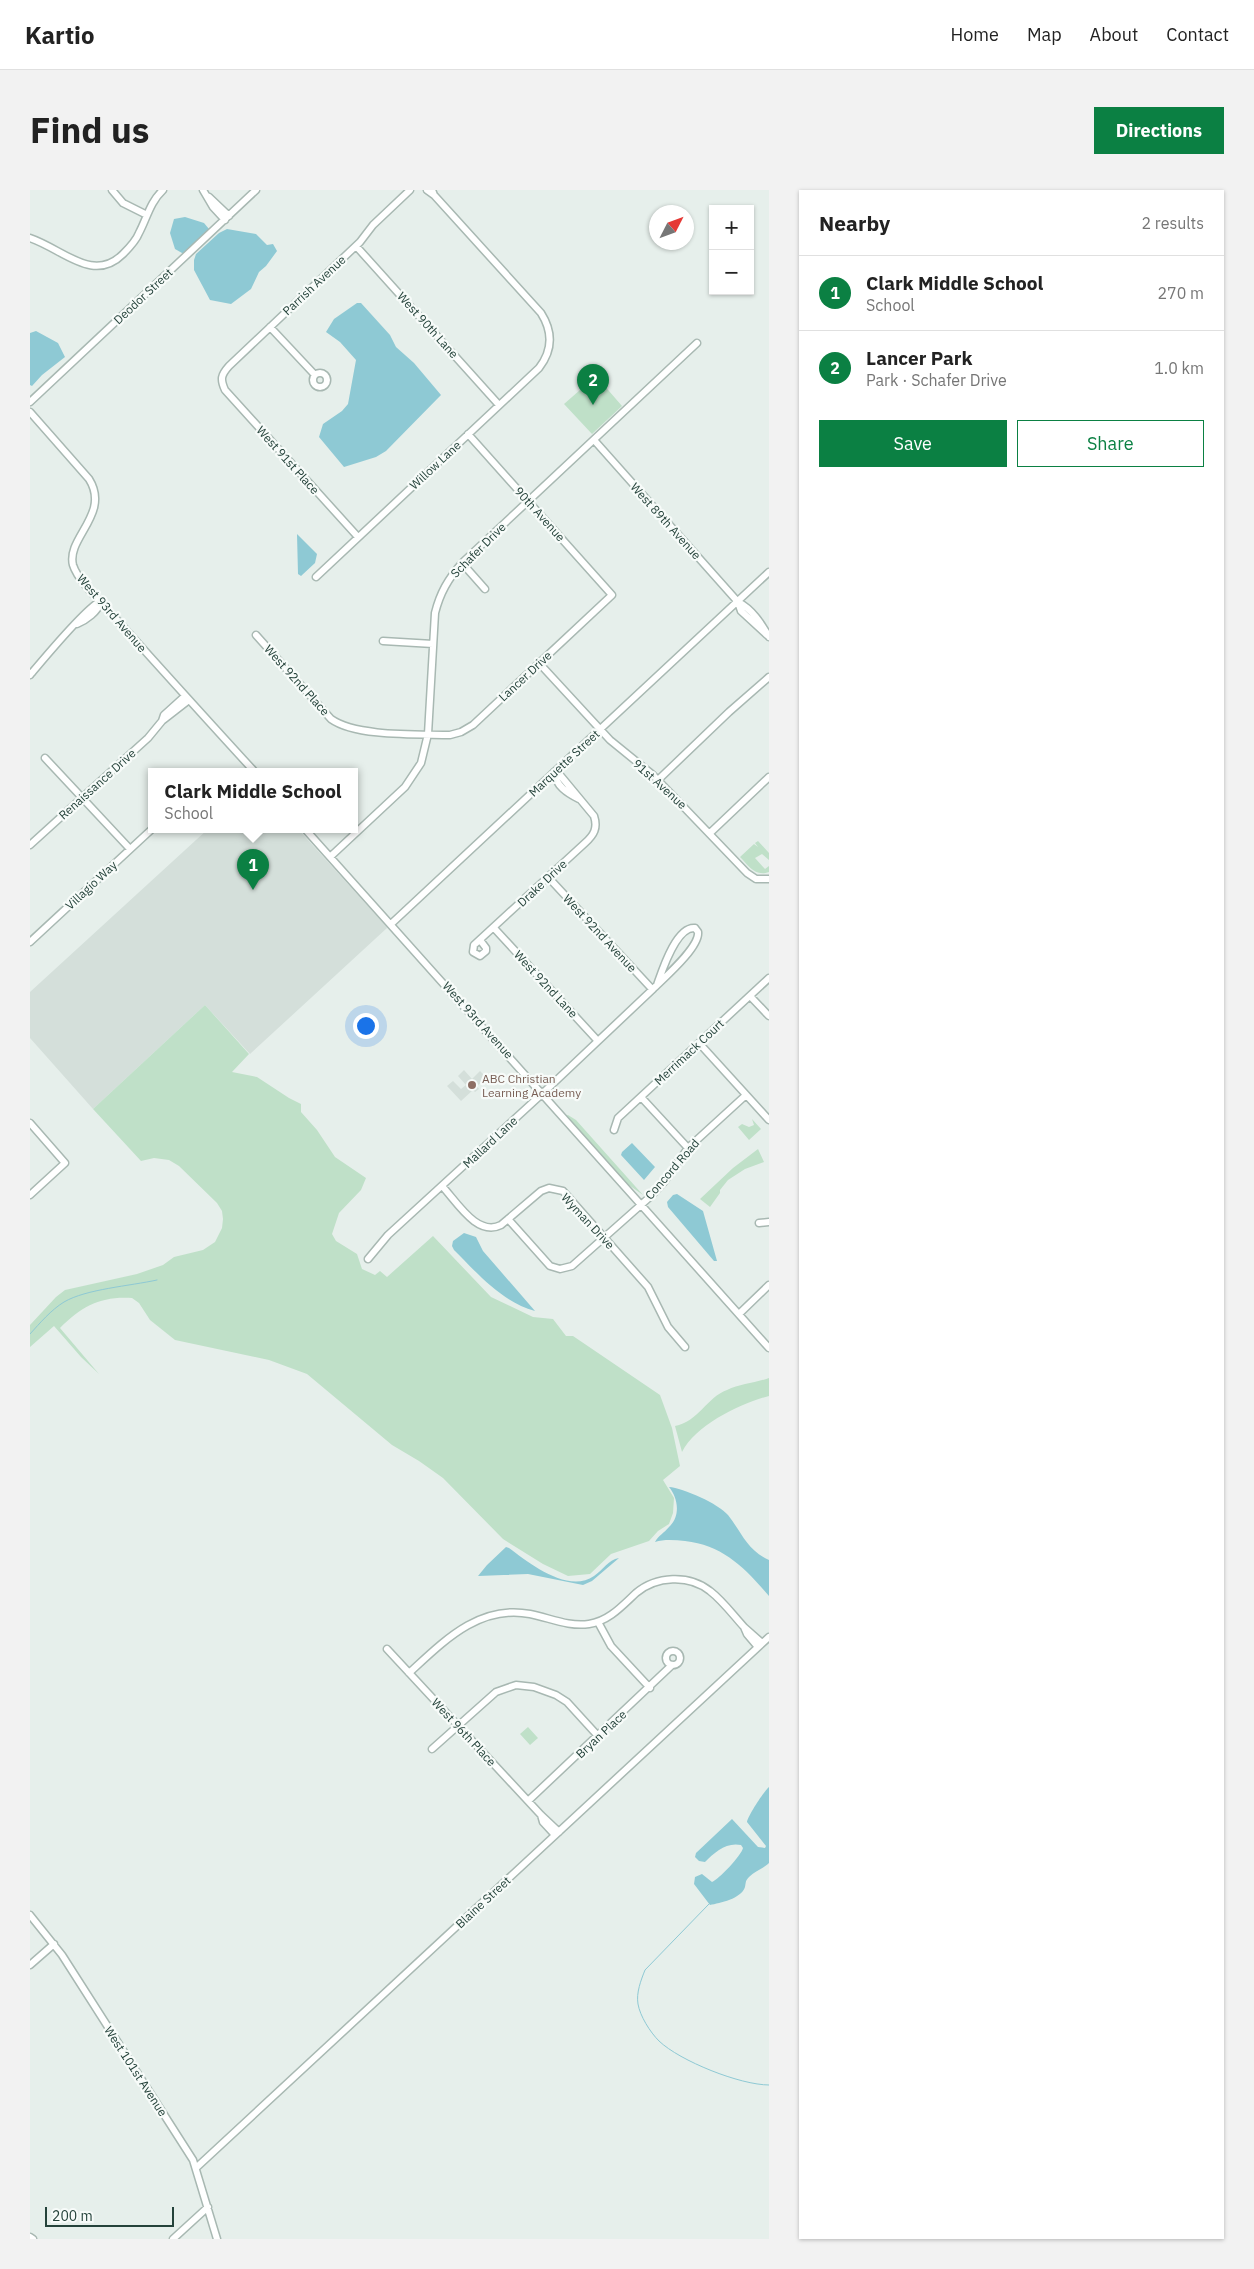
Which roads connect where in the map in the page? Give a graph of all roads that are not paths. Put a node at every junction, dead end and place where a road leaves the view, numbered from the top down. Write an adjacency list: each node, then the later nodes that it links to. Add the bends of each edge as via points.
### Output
1 (112, 190): 8 (street, via 123,203)
2 (163, 190): 8 (street)
3 (203, 190): 9 (street)
4 (256, 190): 9 (street, Deodor Street)
5 (410, 190): 11 (street, Parrish Avenue, via 373,224)
6 (427, 190): 7 (street)
7 (433, 192): 17 (street, Willow Lane, via 548,324 550,350 539,368)
8 (147, 215): 10 (street, via 133,244 114,263 100,268)
9 (227, 218): 16 (street, Deodor Street)
10 (30, 238)
11 (356, 246): 12 (street, Parrish Avenue); 17 (street, West 90th Lane)
12 (270, 327): 14 (street); 15 (street, Parrish Avenue, via 228,366)
13 (697, 344): 20 (street, Schafer Drive)
14 (315, 376)
15 (221, 381): 22 (street, West 91st Place, via 225,390)
16 (30, 402)
17 (499, 405): 19 (street, Willow Lane)
18 (30, 412): 28 (street, West 93rd Avenue, via 92,484 94,506 73,558 81,579)
19 (468, 434): 21 (street, 90th Avenue); 22 (street, Willow Lane)
20 (594, 440): 21 (street, Schafer Drive); 29 (street, West 89th Avenue)
21 (528, 501): 23 (street, Schafer Drive); 27 (street, 90th Avenue)
22 (358, 537): 25 (street, Willow Lane)
23 (462, 563): 26 (street); 33 (street, Schafer Drive, via 439,596)
24 (769, 572): 29 (street, Marquette Street)
25 (316, 577)
26 (485, 589)
27 (612, 595): 34 (street, Lancer Drive)
28 (101, 601): 35 (street, via 100,607 77,624); 37 (street, West 93rd Avenue)
29 (738, 602): 31 (street, West 89th Avenue, via 746,606); 38 (street, Marquette Street)
30 (256, 635): 39 (street, West 92nd Place, via 342,726)
31 (769, 636)
32 (383, 641): 33 (street)
33 (433, 644): 39 (street, Schafer Drive)
34 (539, 663): 38 (street, 91st Avenue); 39 (street, Lancer Drive, via 461,732)
35 (30, 675)
36 (769, 677): 44 (street)
37 (187, 698): 41 (street, West 93rd Avenue); 45 (street, Renaissance Drive)
38 (600, 730): 42 (street, Marquette Street); 44 (street, 91st Avenue)
39 (428, 734): 46 (street, Schafer Drive, via 421,763 405,787)
40 (45, 758): 45 (street)
41 (251, 768)
42 (554, 772): 54 (street, Drake Drive, via 560,775 596,822 591,837); 56 (street, Marquette Street)
43 (769, 777): 50 (street)
44 (658, 780): 50 (street, 91st Avenue)
45 (82, 797): 51 (street, Renaissance Drive); 52 (street)
46 (358, 831)
47 (148, 833): 52 (street, Villagio Way)
48 (309, 833): 53 (street, West 93rd Avenue)
49 (356, 833): 53 (street, Schafer Drive)
50 (710, 834): 55 (street, 91st Avenue, via 751,876)
51 (30, 845)
52 (130, 849): 59 (street, Villagio Way)
53 (330, 857): 56 (street, West 93rd Avenue)
54 (548, 877): 57 (street, Drake Drive); 61 (street, West 92nd Avenue)
55 (766, 880)
56 (391, 924): 66 (street, West 93rd Avenue)
57 (494, 928): 58 (street, Drake Drive); 64 (street, West 92nd Lane)
58 (480, 940)
59 (30, 942)
60 (769, 978): 62 (street, Merrimack Court)
61 (655, 987): 61 (street, Mallard Lane, via 673,947 686,930 695,928 698,939); 64 (street, Mallard Lane)
62 (750, 996): 63 (street); 65 (street, Merrimack Court)
63 (769, 1016)
64 (597, 1040): 66 (street, Mallard Lane)
65 (699, 1043): 67 (street); 68 (street, Merrimack Court)
66 (543, 1093): 73 (street, Mallard Lane); 75 (street, West 93rd Avenue)
67 (746, 1095): 69 (street); 72 (street, Concord Road)
68 (641, 1097): 71 (street, Merrimack Court, via 618,1118); 72 (street)
69 (769, 1120)
70 (30, 1123): 74 (street, via 65,1163)
71 (614, 1130)
72 (688, 1148): 75 (street, Concord Road, via 664,1182)
73 (442, 1186): 76 (street, Wyman Drive, via 480,1227 494,1229); 80 (street, Mallard Lane, via 388,1235)
74 (30, 1195)
75 (641, 1204): 79 (street, Concord Road); 82 (street, West 93rd Avenue)
76 (508, 1219): 79 (street, Wyman Drive, via 549,1188 562,1191); 79 (street, Concord Road, via 550,1266 560,1269 572,1266)
77 (769, 1222): 78 (street)
78 (759, 1223)
79 (604, 1238): 83 (street, Wyman Drive, via 648,1287 668,1327)
80 (368, 1258)
81 (769, 1285): 82 (street)
82 (739, 1314): 84 (street, West 93rd Avenue)
83 (685, 1347)
84 (769, 1348)
85 (598, 1622): 87 (street, via 653,1583 672,1579 700,1585 710,1591); 90 (street, via 577,1625 524,1613 492,1615 460,1629); 91 (street, via 611,1646)
86 (769, 1637): 87 (street, Blaine Street)
87 (760, 1645): 96 (street, Blaine Street)
88 (387, 1649): 90 (street, West 96th Place)
89 (672, 1665): 91 (street, Bryan Place)
90 (409, 1673): 92 (street, West 96th Place)
91 (650, 1688): 93 (street, Bryan Place)
92 (458, 1725): 93 (street, via 496,1692 511,1686 523,1686 546,1691 566,1702); 94 (street); 95 (street, West 96th Place)
93 (598, 1736): 95 (street, Bryan Place)
94 (432, 1749)
95 (528, 1801): 96 (street, West 96th Place, via 543,1822)
96 (557, 1834): 100 (street, Blaine Street)
97 (30, 1915): 98 (street, West 101st Avenue)
98 (54, 1944): 99 (street); 100 (street, West 101st Avenue)
99 (30, 1965)
100 (196, 2167): 101 (street, West 101st Avenue)
101 (208, 2207): 104 (street); 105 (street, West 101st Avenue)
102 (30, 2237): 103 (street)
103 (33, 2239)
104 (173, 2239)
105 (217, 2239)

